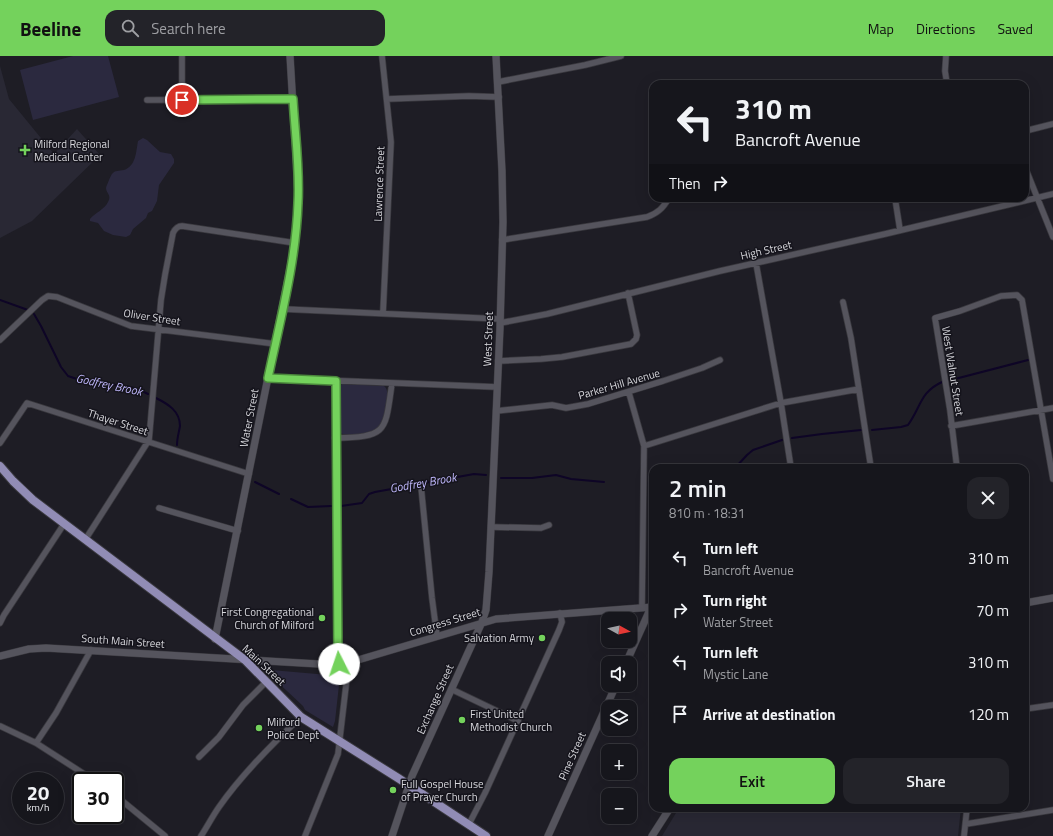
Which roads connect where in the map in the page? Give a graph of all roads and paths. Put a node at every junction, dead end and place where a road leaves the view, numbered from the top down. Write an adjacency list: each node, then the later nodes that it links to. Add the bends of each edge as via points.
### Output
1 (182, 56): 13 (street)
2 (290, 56): 10 (street, Water Street)
3 (382, 56): 11 (street, Lawrence Street)
4 (496, 56): 8 (street, West Street)
5 (621, 56): 8 (street)
6 (946, 56): 7 (street)
7 (946, 80)
8 (498, 82): 9 (street, West Street)
9 (499, 97): 11 (street); 25 (street, West Street)
10 (293, 99): 13 (street); 26 (street, Water Street, via 298,195)
11 (387, 99): 31 (street, Lawrence Street, via 391,136)
12 (147, 100): 13 (street)
13 (182, 100)
14 (1053, 124): 15 (street)
15 (1029, 130)
16 (1029, 176): 18 (street)
17 (1053, 194): 18 (street, High Street)
18 (1037, 197): 19 (street, High Street); 24 (street)
19 (1029, 199)
20 (666, 202): 25 (street, via 655,214 634,220)
21 (896, 202): 23 (street)
22 (1016, 202): 23 (street, High Street)
23 (900, 230): 27 (street, High Street)
24 (1053, 237)
25 (502, 240): 32 (street, West Street)
26 (295, 243): 30 (street, Water Street); 33 (street, via 178,227 173,233 165,273)
27 (756, 263): 28 (street, High Street); 44 (street)
28 (628, 293): 32 (street, High Street, via 547,314); 37 (street, via 637,336 631,344 541,360)
29 (843, 302): 42 (street)
30 (282, 309): 31 (street, High Street); 35 (street, Water Street)
31 (383, 313): 32 (street, High Street)
32 (500, 321): 37 (street, West Street)
33 (158, 329): 34 (street, Oliver Street, via 124,324 67,300 49,296); 35 (street, Oliver Street); 50 (street)
34 (0, 340)
35 (276, 344): 38 (street, Water Street)
36 (720, 360): 43 (street, Parker Hill Avenue)
37 (498, 361): 41 (street, West Street)
38 (268, 378): 39 (street); 57 (street, Water Street)
39 (336, 381): 40 (street); 49 (street)
40 (392, 383): 41 (street); 49 (street, via 387,418 380,430 370,436)
41 (497, 387): 47 (street, West Street)
42 (859, 389): 44 (street); 54 (street)
43 (629, 393): 47 (street, Parker Hill Avenue, via 574,407 552,405); 52 (street)
44 (781, 403): 52 (street); 53 (street)
45 (1053, 408): 46 (street)
46 (1041, 410): 48 (street); 48 (street, West Walnut Street, via 1022,300 1017,295 1001,296 935,318); 58 (street)
47 (496, 411): 63 (street, West Street)
48 (951, 426): 55 (street, West Walnut Street)
49 (335, 438): 80 (street, via 338,655)
50 (149, 442): 51 (street, Thayer Street, via 27,403); 57 (street, Thayer Street); 65 (street)
51 (0, 443)
52 (644, 446): 68 (street)
53 (790, 464)
54 (870, 464)
55 (956, 464)
56 (0, 466): 61 (main road, Main Street, via 26,494)
57 (249, 474): 64 (street, Water Street)
58 (1053, 479)
59 (422, 486): 74 (street)
60 (158, 508): 64 (street)
61 (64, 524): 65 (main road, Main Street); 70 (street)
62 (549, 525): 63 (street, via 540,528)
63 (491, 528): 72 (street, West Street, via 486,610)
64 (238, 531): 75 (street, Water Street)
65 (85, 540): 75 (main road, Main Street)
66 (1053, 598): 67 (street)
67 (1029, 602)
68 (648, 607): 71 (street, Congress Street); 78 (street, via 648,614)
69 (0, 608): 70 (street)
70 (6, 612): 73 (street)
71 (560, 613): 72 (street, Congress Street); 87 (street, via 562,622 559,630)
72 (482, 622): 74 (street, Congress Street); 82 (street, Exchange Street)
73 (0, 623)
74 (437, 636): 80 (street, Congress Street)
75 (215, 639): 79 (main road, Main Street)
76 (91, 650): 77 (street, South Main Street, via 29,649); 79 (street, South Main Street); 90 (street)
77 (0, 656)
78 (629, 656)
79 (245, 660): 80 (street, Congress Street); 81 (main road, Main Street)
80 (342, 664): 89 (street, via 347,677)
81 (266, 682): 86 (main road, Main Street); 91 (street)
82 (451, 689): 87 (street); 93 (street, Exchange Street)
83 (613, 692): 105 (street, Pine Street)
84 (1053, 705): 85 (street)
85 (1029, 708)
86 (301, 717): 89 (main road, Main Street); 101 (street, via 260,756 218,808)
87 (518, 721): 98 (street)
88 (0, 726): 90 (street)
89 (339, 741): 93 (main road, Main Street); 102 (street, via 338,754)
90 (36, 744): 92 (street)
91 (199, 757)
92 (81, 772)
93 (408, 785): 98 (main road, Main Street); 103 (street, Exchange Street)
94 (124, 802): 100 (street)
95 (1053, 810): 99 (street)
96 (667, 812): 106 (street)
97 (967, 812): 99 (street)
98 (469, 824): 104 (main road, Main Street)
99 (966, 824): 107 (street)
100 (165, 836)
101 (201, 836)
102 (306, 836)
103 (392, 836)
104 (486, 836)
105 (548, 836)
106 (652, 836)
107 (964, 836)

